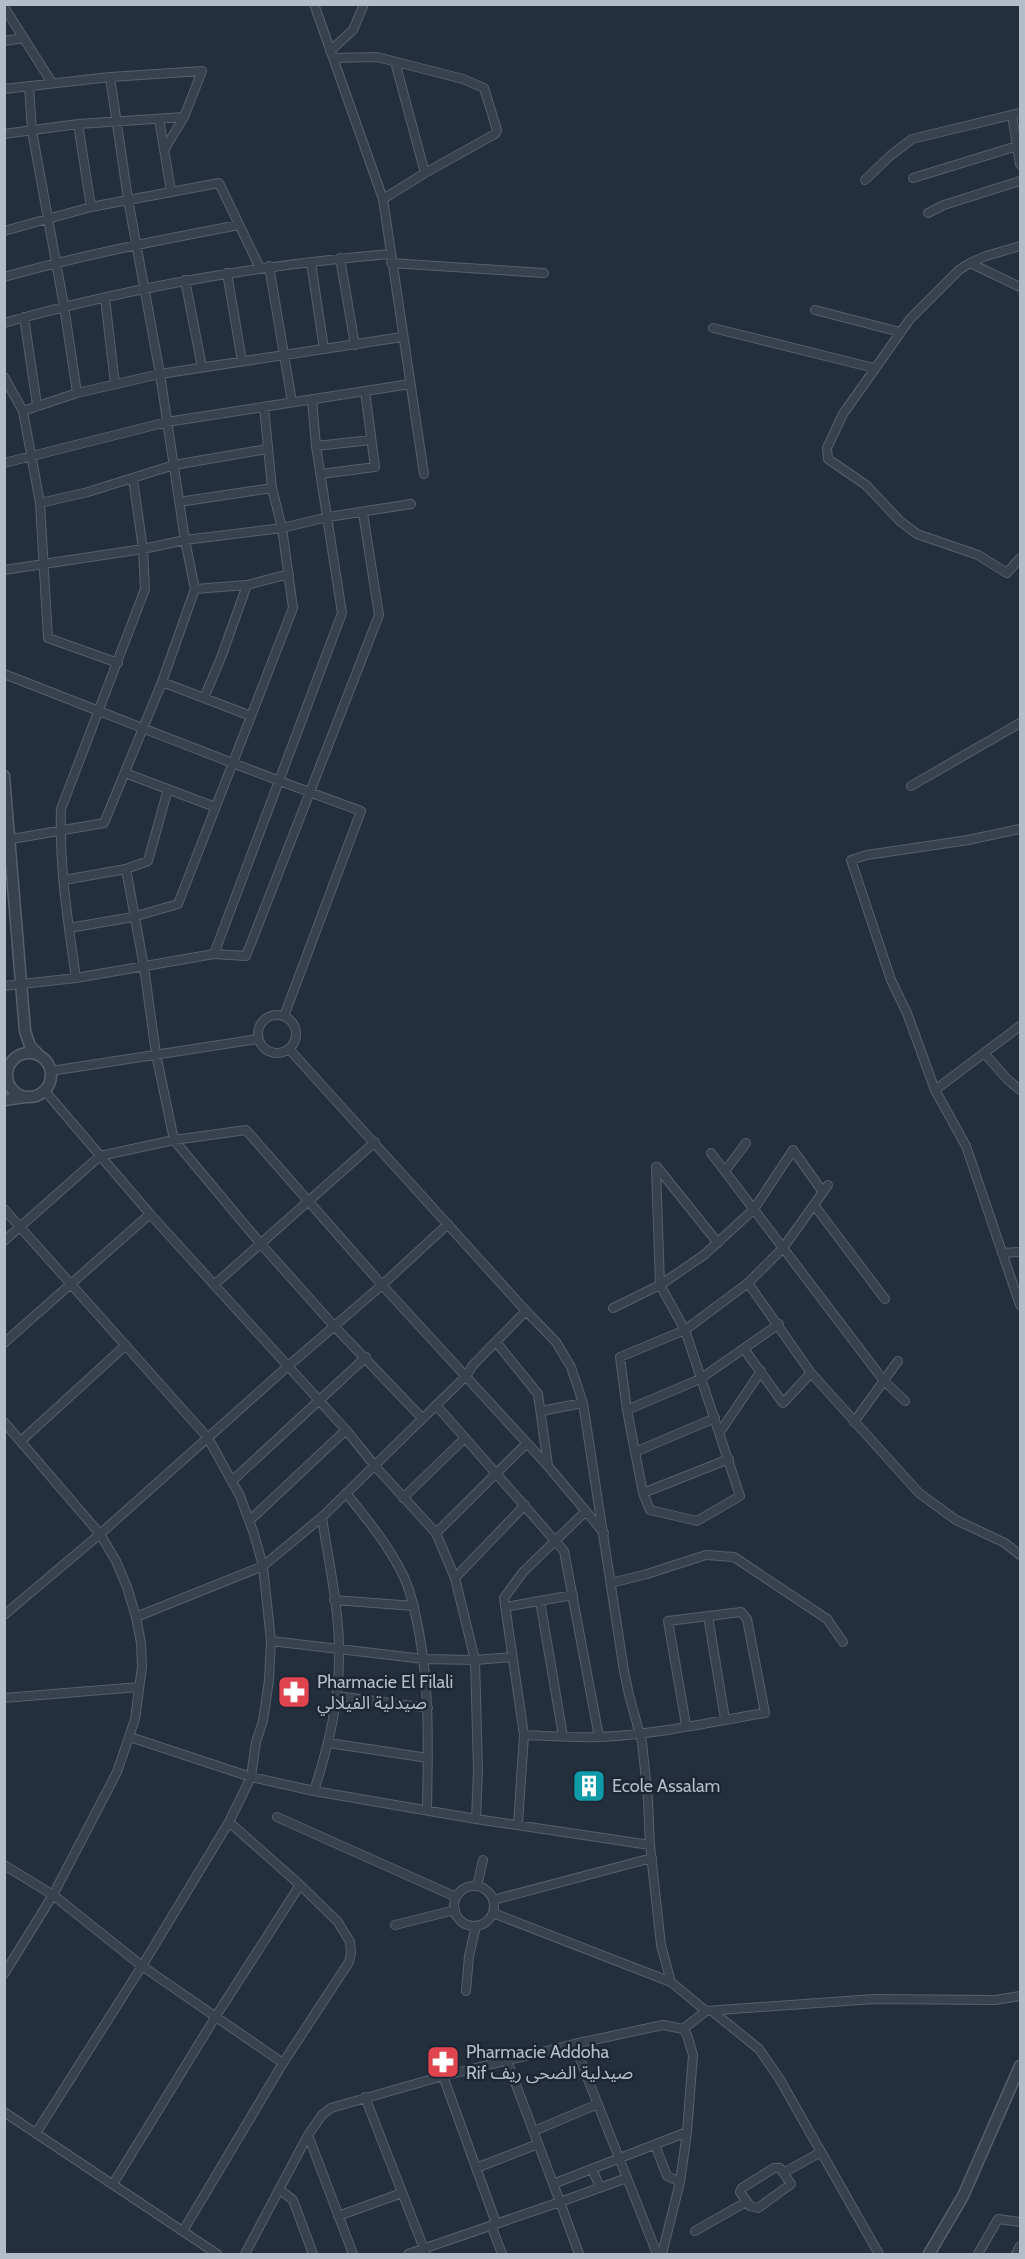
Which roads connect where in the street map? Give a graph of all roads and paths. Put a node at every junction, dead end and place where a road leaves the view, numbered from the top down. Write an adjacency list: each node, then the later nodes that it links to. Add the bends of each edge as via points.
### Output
1 (314, 4): 6 (street)
2 (364, 4): 6 (street, via 353,30)
3 (4, 7): 4 (street)
4 (24, 38): 5 (street); 9 (street)
5 (4, 41)
6 (332, 55): 7 (street); 28 (street)
7 (395, 62): 22 (street); 22 (street, via 479,84 484,88 495,122 495,134)
8 (111, 77): 9 (street); 13 (street, via 202,71); 15 (street)
9 (52, 83): 10 (street)
10 (29, 86): 11 (street); 17 (street)
11 (4, 89)
12 (1016, 114): 19 (street); 24 (street, via 912,139)
13 (184, 117): 14 (street); 20 (street)
14 (159, 119): 15 (street); 20 (street)
15 (117, 122): 16 (street); 27 (street)
16 (78, 124): 17 (street); 29 (street)
17 (32, 131): 18 (street); 31 (street)
18 (4, 134)
19 (1017, 146): 21 (street); 23 (street)
20 (164, 150): 26 (street)
21 (1020, 164)
22 (425, 172): 28 (street)
23 (913, 178)
24 (865, 180)
25 (1020, 181): 30 (street)
26 (171, 191): 27 (street); 32 (street, via 219,183)
27 (128, 199): 29 (street); 34 (street)
28 (383, 199): 37 (street)
29 (91, 207): 31 (street)
30 (928, 213)
31 (47, 219): 33 (street); 38 (street)
32 (239, 225): 34 (street); 41 (street)
33 (5, 228)
34 (137, 244): 38 (street); 47 (street)
35 (1020, 246): 40 (street)
36 (340, 258): 37 (street); 39 (street); 56 (street)
37 (390, 259): 43 (street); 55 (street)
38 (55, 263): 44 (street); 49 (street)
39 (311, 263): 41 (street); 57 (street)
40 (970, 263): 46 (street); 54 (street)
41 (265, 267): 42 (street); 58 (street)
42 (227, 273): 45 (street); 59 (street)
43 (544, 273)
44 (4, 277)
45 (185, 280): 47 (street); 60 (street)
46 (1020, 287)
47 (145, 288): 48 (street); 62 (street)
48 (105, 298): 49 (street); 64 (street)
49 (64, 306): 51 (street); 67 (street)
50 (815, 309): 54 (street)
51 (24, 317): 52 (street); 70 (street)
52 (4, 323)
53 (713, 328): 61 (street)
54 (900, 332): 61 (street)
55 (402, 337): 56 (street); 65 (street)
56 (355, 345): 57 (street)
57 (324, 349): 58 (street)
58 (284, 355): 59 (street); 69 (street)
59 (242, 361): 60 (street)
60 (202, 367): 62 (street)
61 (874, 368): 92 (street, via 843,414 826,448 828,459 866,485 917,534 978,555 1007,573)
62 (160, 374): 64 (street); 73 (street)
63 (4, 377): 72 (street)
64 (115, 384): 67 (street)
65 (410, 384): 66 (street); 81 (street)
66 (365, 392): 68 (street); 74 (street)
67 (77, 393): 70 (street)
68 (312, 399): 69 (street); 75 (street)
69 (292, 402): 71 (street)
70 (37, 405): 72 (street)
71 (264, 407): 73 (street); 76 (street)
72 (23, 411): 77 (street)
73 (167, 422): 77 (street); 79 (street)
74 (371, 440): 75 (street); 80 (street, via 375,467)
75 (316, 446): 80 (street)
76 (267, 448): 79 (street); 83 (street)
77 (32, 456): 78 (street); 85 (street)
78 (4, 463)
79 (174, 465): 82 (street); 84 (street)
80 (321, 474): 88 (street)
81 (424, 474)
82 (133, 479): 85 (street); 91 (street)
83 (272, 488): 84 (street); 89 (street)
84 (179, 502): 90 (street)
85 (40, 503): 93 (street)
86 (411, 504): 87 (street)
87 (363, 513): 88 (street); 112 (street, via 380,615)
88 (328, 517): 89 (street); 109 (street, via 342,613)
89 (282, 528): 90 (street); 95 (street)
90 (185, 540): 91 (street); 97 (street)
91 (143, 549): 93 (street); 98 (street, via 145,588)
92 (1020, 558)
93 (42, 564): 94 (street); 98 (street, via 48,638)
94 (4, 570)
95 (289, 574): 96 (street); 103 (street, via 293,608)
96 (247, 585): 97 (street); 101 (street)
97 (195, 589): 100 (street)
98 (118, 663): 102 (street)
99 (4, 674): 102 (street)
100 (162, 681): 101 (street); 105 (street)
101 (204, 698): 103 (street)
102 (100, 711): 105 (street); 115 (street, via 61,809)
103 (251, 716): 106 (street)
104 (1020, 723): 110 (street)
105 (144, 727): 106 (street); 107 (street)
106 (233, 764): 109 (street); 113 (street)
107 (125, 773): 111 (street); 115 (street, via 104,823)
108 (4, 776): 116 (street)
109 (279, 780): 112 (street); 121 (street)
110 (911, 786)
111 (168, 789): 113 (street); 117 (street, via 148,861)
112 (310, 793): 121 (street, via 246,956); 126 (street, via 361,812)
113 (215, 807): 119 (street, via 177,904)
114 (1020, 829): 138 (street, via 851,860 891,980)
115 (60, 832): 116 (street); 118 (street)
116 (7, 839): 124 (street)
117 (126, 869): 118 (street); 119 (street)
118 (63, 880): 120 (street)
119 (133, 917): 120 (street); 122 (street)
120 (69, 927): 123 (street)
121 (214, 954): 122 (street)
122 (144, 967): 123 (street); 132 (street)
123 (76, 978): 124 (street)
124 (21, 984): 125 (street); 128 (street)
125 (4, 986)
126 (284, 1016): 129 (street, via 272,1016 262,1022); 130 (street, via 296,1031)
127 (1020, 1026): 131 (street)
128 (25, 1031): 133 (street, via 30,1046); 134 (street)
129 (258, 1039): 130 (street, via 271,1053); 132 (street)
130 (289, 1049): 144 (street)
131 (984, 1053): 137 (street); 138 (street)
132 (156, 1054): 135 (street); 143 (street)
133 (39, 1055): 134 (street, via 27,1053); 135 (street)
134 (16, 1058): 136 (street, via 9,1066)
135 (51, 1071): 139 (street)
136 (8, 1077): 140 (street); 141 (street, via 13,1090)
137 (1020, 1089)
138 (935, 1090): 161 (street, via 966,1146)
139 (45, 1091): 141 (street); 147 (street)
140 (4, 1094)
141 (25, 1097): 142 (street)
142 (4, 1100)
143 (174, 1140): 147 (street); 149 (street, via 246,1130); 157 (street)
144 (375, 1142): 149 (street); 154 (street)
145 (746, 1143): 148 (street)
146 (711, 1153): 148 (street)
147 (100, 1156): 153 (street); 155 (street)
148 (725, 1171): 152 (street)
149 (308, 1202): 157 (street); 165 (street)
150 (814, 1205): 152 (street, via 825,1189 793,1150); 159 (street); 167 (street)
151 (4, 1209): 155 (street)
152 (753, 1209): 158 (street); 159 (street)
153 (150, 1214): 162 (street); 164 (street)
154 (448, 1224): 165 (street); 170 (street)
155 (21, 1227): 156 (street); 162 (street)
156 (4, 1241)
157 (260, 1243): 164 (street); 172 (street)
158 (718, 1243): 166 (street); 166 (street, via 656,1167)
159 (783, 1248): 163 (street); 185 (street)
160 (1020, 1252): 161 (street)
161 (1002, 1253): 168 (street)
162 (72, 1283): 175 (street); 176 (street)
163 (748, 1283): 171 (street); 173 (street)
164 (214, 1285): 180 (street)
165 (382, 1286): 172 (street); 183 (street)
166 (660, 1286): 169 (street); 173 (street)
167 (885, 1299)
168 (1020, 1305)
169 (613, 1308)
170 (526, 1311): 174 (street); 188 (street, via 556,1342 571,1367)
171 (778, 1324): 177 (street); 182 (street)
172 (334, 1326): 178 (street); 180 (street)
173 (686, 1330): 184 (street); 190 (street, via 620,1357)
174 (496, 1342): 183 (street); 191 (street, via 538,1394)
175 (4, 1344)
176 (126, 1345): 198 (street); 200 (street)
177 (744, 1349): 181 (street); 184 (street)
178 (366, 1357): 186 (street); 192 (street)
179 (898, 1361): 185 (street)
180 (287, 1367): 186 (street); 198 (street)
181 (761, 1371): 182 (street, via 783,1403); 197 (street)
182 (811, 1373): 195 (street)
183 (466, 1376): 189 (street); 201 (street)
184 (702, 1378): 190 (street); 193 (street)
185 (884, 1381): 187 (street); 195 (street)
186 (320, 1401): 196 (street); 207 (street)
187 (905, 1401)
188 (583, 1404): 191 (street); 216 (street)
189 (436, 1405): 192 (street); 199 (street)
190 (627, 1410): 202 (street)
191 (541, 1411): 205 (street)
192 (422, 1418): 204 (street)
193 (715, 1418): 197 (street); 202 (street)
194 (4, 1422): 200 (street)
195 (854, 1422): 219 (street, via 930,1503)
196 (346, 1430): 204 (street); 214 (street)
197 (720, 1432): 203 (street)
198 (208, 1438): 207 (street); 217 (street)
199 (464, 1439): 206 (street); 210 (street)
200 (21, 1440): 217 (street)
201 (527, 1443): 205 (street); 206 (street)
202 (635, 1452): 208 (street)
203 (729, 1459): 208 (street); 208 (street, via 740,1496 697,1521 650,1510)
204 (375, 1466): 209 (street); 210 (street)
205 (548, 1466): 212 (street)
206 (497, 1474): 211 (street); 215 (street)
207 (232, 1480): 214 (street)
208 (643, 1492)
209 (346, 1493): 213 (street); 226 (street, via 380,1536 402,1573)
210 (403, 1498): 215 (street)
211 (525, 1505): 218 (street); 221 (street)
212 (586, 1511): 216 (street); 218 (street)
213 (322, 1517): 220 (street); 224 (street)
214 (249, 1521): 220 (street)
215 (436, 1533): 221 (street)
216 (604, 1533): 222 (street)
217 (100, 1534): 228 (street); 230 (street, via 116,1561)
218 (556, 1540): 223 (street, via 564,1551); 227 (street, via 523,1572 504,1598)
219 (1020, 1555)
220 (263, 1566): 230 (street); 231 (street)
221 (455, 1578): 236 (street)
222 (611, 1582): 232 (street, via 706,1555 734,1557 827,1619); 243 (street, via 628,1695)
223 (573, 1595): 225 (street); 247 (street)
224 (334, 1600): 226 (street); 233 (street)
225 (540, 1601): 227 (street); 245 (street)
226 (414, 1606): 235 (street)
227 (505, 1607): 234 (street)
228 (4, 1615)
229 (708, 1616): 241 (street); 241 (street, via 741,1612 747,1619 765,1713); 242 (street, via 668,1621)
230 (136, 1617): 237 (street, via 141,1643)
231 (271, 1641): 233 (street); 250 (street, via 270,1680)
232 (843, 1642)
233 (340, 1649): 235 (street); 238 (street)
234 (512, 1657): 236 (street); 244 (street)
235 (424, 1659): 236 (street); 240 (street)
236 (475, 1660): 254 (street)
237 (140, 1687): 239 (street); 246 (street)
238 (337, 1696): 240 (street); 248 (street)
239 (4, 1698)
240 (428, 1708): 249 (street)
241 (724, 1719): 242 (street)
242 (686, 1725): 243 (street)
243 (640, 1733): 247 (street); 257 (street)
244 (524, 1735): 245 (street); 256 (street)
245 (562, 1736): 247 (street)
246 (130, 1737): 250 (street); 263 (street, via 117,1772)
247 (599, 1737)
248 (329, 1743): 249 (street); 251 (street)
249 (428, 1758): 252 (street)
250 (251, 1777): 251 (street); 255 (street)
251 (314, 1791): 252 (street)
252 (427, 1810): 254 (street)
253 (277, 1817): 264 (street)
254 (476, 1819): 256 (street)
255 (229, 1822): 261 (street); 270 (street)
256 (518, 1824): 257 (street)
257 (650, 1845): 258 (street)
258 (652, 1858): 265 (street); 272 (street, via 661,1945)
259 (483, 1860): 262 (street)
260 (4, 1865): 263 (street)
261 (300, 1885): 276 (street); 280 (street, via 345,1932 351,1942 351,1953 349,1962)
262 (477, 1886): 264 (street, via 465,1888); 265 (street, via 487,1890)
263 (53, 1895): 270 (street); 271 (street)
264 (456, 1897): 266 (street)
265 (493, 1900): 267 (street)
266 (455, 1910): 268 (street); 269 (street, via 462,1922)
267 (493, 1913): 269 (street); 272 (street)
268 (395, 1925)
269 (476, 1926): 273 (street)
270 (142, 1966): 276 (street); 288 (street)
271 (4, 1974)
272 (671, 1982): 275 (street)
273 (466, 1991)
274 (1020, 1996): 275 (street, via 995,2000 874,1999)
275 (709, 2011): 277 (street); 292 (street, via 759,2049)
276 (216, 2016): 280 (street); 299 (street)
277 (683, 2029): 278 (street, via 663,2025); 287 (street, via 693,2055)
278 (574, 2044): 279 (street); 284 (street)
279 (507, 2061): 282 (street); 286 (street)
280 (283, 2063): 310 (street)
281 (1020, 2066): 323 (street, via 953,2216)
282 (443, 2076): 283 (street); 294 (street)
283 (365, 2097): 289 (street, via 331,2108); 303 (street)
284 (598, 2104): 286 (street); 293 (street)
285 (4, 2112): 288 (street)
286 (534, 2131): 290 (street)
287 (687, 2132): 291 (street); 298 (street)
288 (36, 2133): 299 (street)
289 (308, 2135): 302 (street); 306 (street)
290 (538, 2144): 294 (street); 300 (street)
291 (655, 2145): 293 (street); 298 (street, via 667,2176)
292 (821, 2152): 296 (street); 322 (street)
293 (619, 2159): 295 (street); 297 (street)
294 (476, 2168): 308 (street)
295 (592, 2169): 300 (street); 301 (street)
296 (785, 2172): 305 (street, via 774,2168 742,2188 740,2192); 305 (street, via 792,2183 788,2188 758,2208)
297 (627, 2178): 301 (street); 320 (street)
298 (680, 2182): 321 (street)
299 (113, 2184): 310 (street)
300 (553, 2184): 304 (street)
301 (600, 2187): 304 (street)
302 (279, 2188): 314 (street); 315 (street, via 295,2203)
303 (402, 2193): 306 (street); 312 (street)
304 (560, 2202): 308 (street); 319 (street)
305 (746, 2202): 309 (street)
306 (338, 2216): 316 (street)
307 (1020, 2222): 324 (street, via 998,2219)
308 (494, 2224): 312 (street); 318 (street)
309 (695, 2230)
310 (183, 2232): 313 (street)
311 (1020, 2246): 325 (street)
312 (425, 2252): 317 (street)
313 (217, 2254)
314 (245, 2254)
315 (313, 2254)
316 (353, 2254)
317 (408, 2254)
318 (502, 2254)
319 (579, 2254)
320 (657, 2254)
321 (662, 2254)
322 (879, 2254)
323 (929, 2254)
324 (978, 2254)
325 (1016, 2254)

